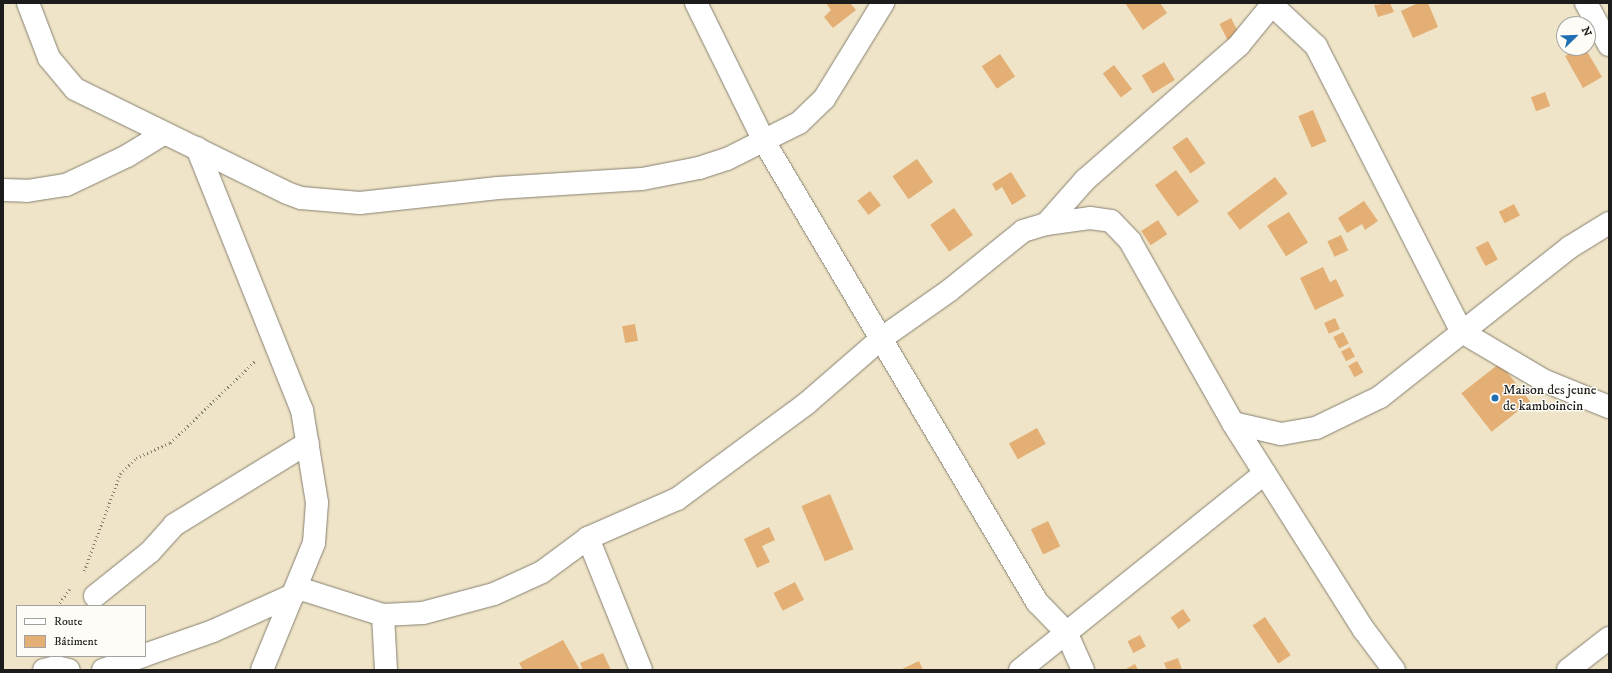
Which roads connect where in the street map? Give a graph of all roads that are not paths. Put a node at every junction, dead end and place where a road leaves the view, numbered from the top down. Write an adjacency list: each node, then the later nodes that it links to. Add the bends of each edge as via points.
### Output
1 (28, 3): 7 (street, via 49,58 75,89)
2 (696, 3): 8 (street)
3 (883, 3): 8 (street, via 824,99 799,123)
4 (1586, 3): 6 (street)
5 (1270, 4): 12 (street, via 1239,44 1085,180); 13 (street, via 1316,46)
6 (1609, 45)
7 (163, 134): 9 (street); 10 (street, via 127,156 66,185 27,191)
8 (765, 143): 9 (street, via 699,168 666,176 498,188 360,203 301,198); 14 (street)
9 (197, 148): 17 (street, via 302,410)
10 (3, 190)
11 (1609, 223): 13 (street, via 1570,247)
12 (1046, 224): 14 (street, via 1022,231 950,290); 16 (street, via 1090,218 1111,221 1130,241)
13 (1462, 332): 15 (street, via 1545,381); 16 (street, via 1380,397 1316,428 1282,434)
14 (882, 338): 19 (street, via 806,404 677,499); 23 (street, via 1037,602)
15 (1609, 407)
16 (1233, 423): 18 (street)
17 (308, 443): 20 (street, via 317,503 314,543); 21 (street, via 174,524 150,552)
18 (1265, 473): 23 (street); 35 (street, via 1364,630)
19 (588, 538): 22 (street, via 542,572 494,594 423,613); 32 (street)
20 (297, 591): 22 (street); 25 (street); 30 (street)
21 (95, 596)
22 (383, 616): 31 (street)
23 (1066, 632): 33 (street); 34 (street)
24 (1609, 638): 36 (street)
25 (146, 655)
26 (141, 657): 29 (street)
27 (44, 670): 28 (street, via 56,667)
28 (69, 670)
29 (103, 670)
30 (262, 670)
31 (386, 670)
32 (641, 670)
33 (1020, 670)
34 (1083, 670)
35 (1394, 670)
36 (1568, 670)

